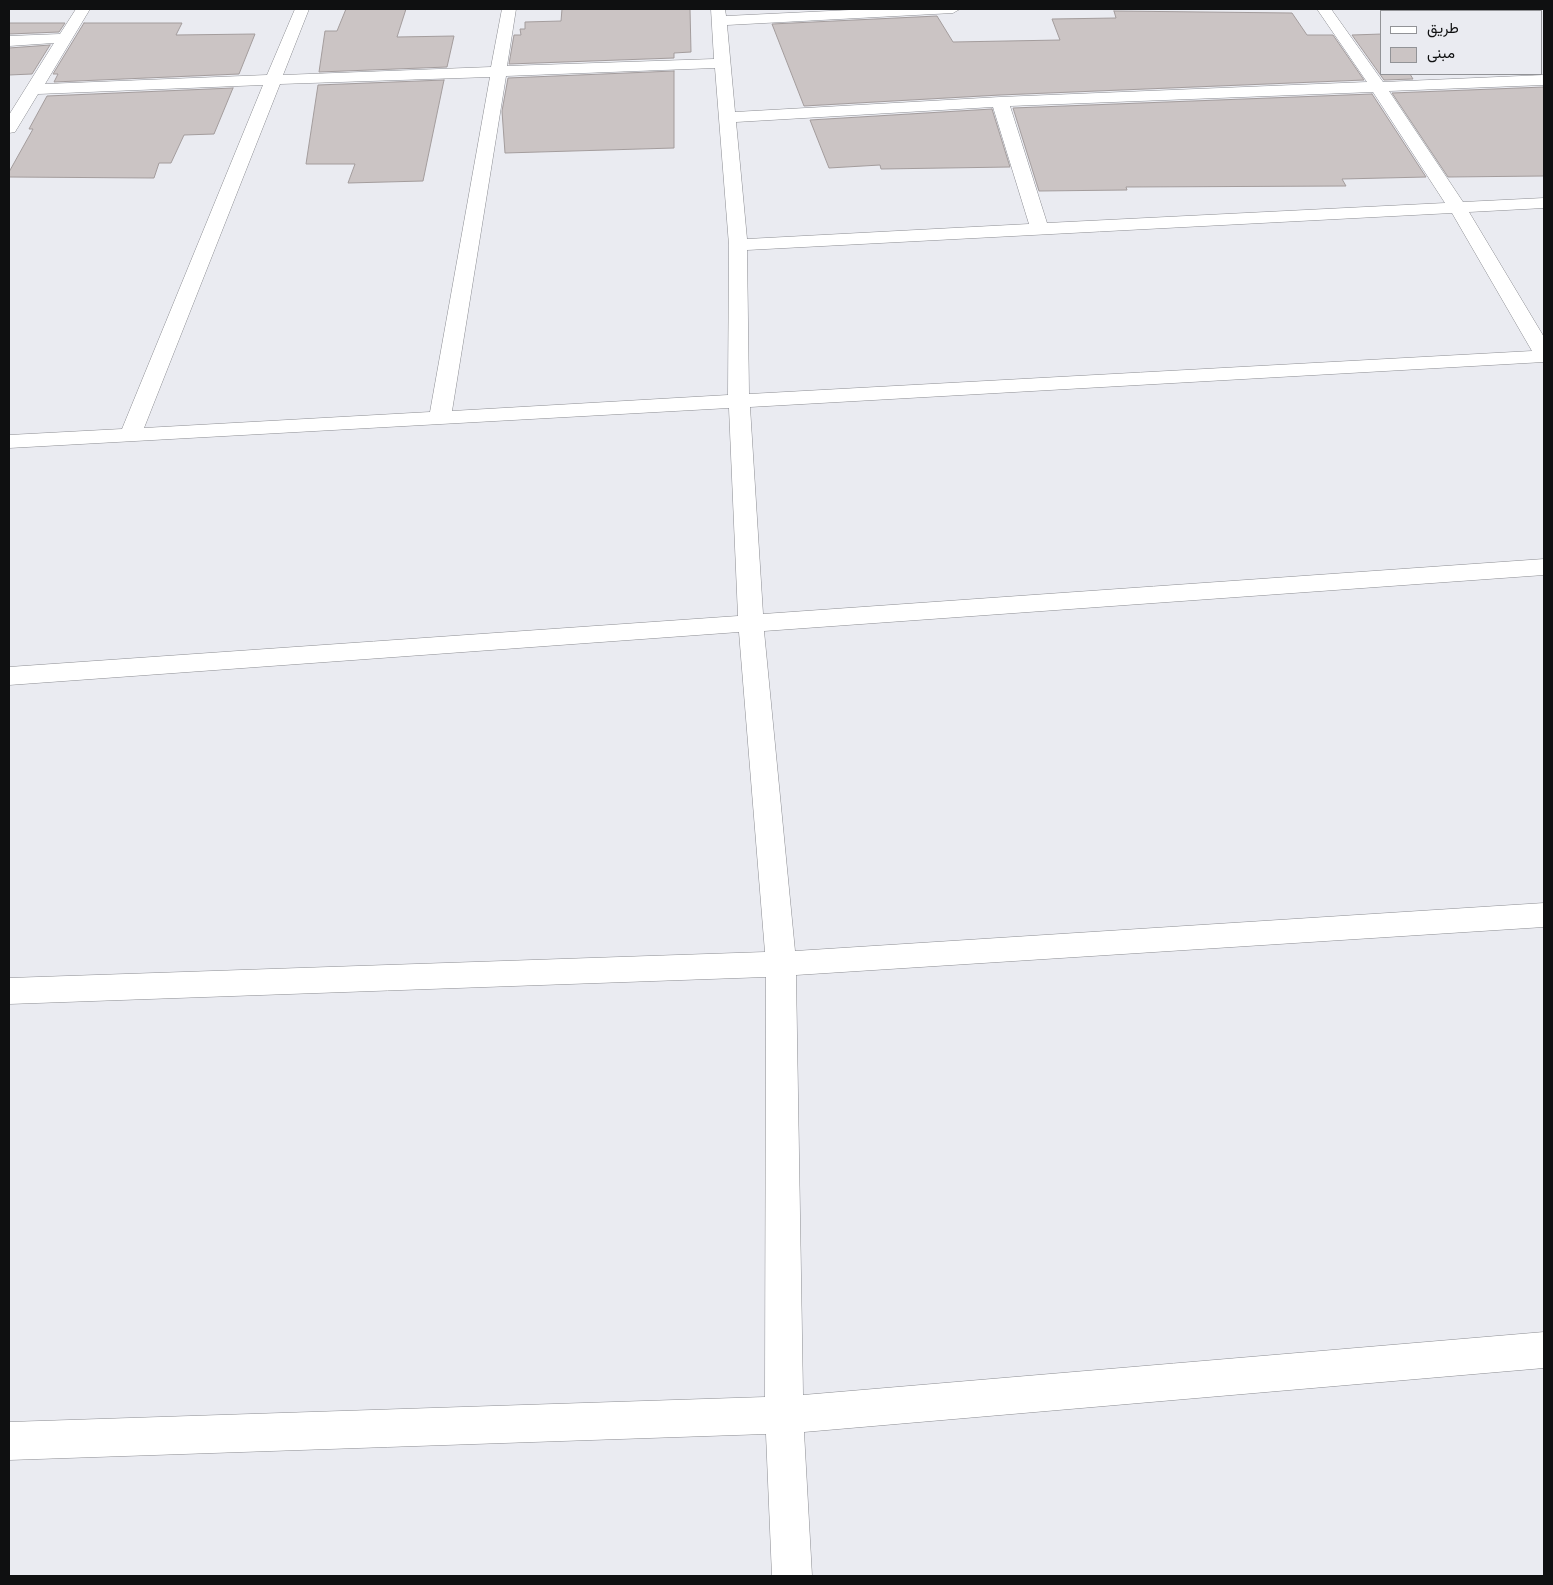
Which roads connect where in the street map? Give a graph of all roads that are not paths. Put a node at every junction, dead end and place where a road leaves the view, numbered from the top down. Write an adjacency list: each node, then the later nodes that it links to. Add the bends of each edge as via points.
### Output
1 (83, 9): 7 (street)
2 (302, 9): 11 (street)
3 (509, 9): 10 (street)
4 (953, 9): 6 (street)
5 (1324, 9): 13 (street)
6 (719, 15): 9 (street)
7 (64, 38): 8 (street); 14 (street)
8 (9, 40)
9 (724, 63): 10 (street); 16 (street)
10 (498, 71): 11 (street); 24 (street)
11 (274, 79): 14 (street); 25 (street)
12 (1544, 80): 13 (street)
13 (1379, 88): 15 (street); 19 (street)
14 (33, 89): 17 (street)
15 (1000, 102): 16 (street); 20 (street)
16 (728, 117): 21 (street)
17 (9, 128)
18 (1544, 203): 19 (street)
19 (1457, 207): 20 (street); 22 (street)
20 (1040, 231): 21 (street)
21 (738, 245): 23 (street)
22 (1544, 355): 23 (street)
23 (739, 401): 24 (street); 28 (street)
24 (440, 417): 25 (street)
25 (130, 436): 26 (street)
26 (9, 442)
27 (1544, 567): 28 (street)
28 (751, 623): 29 (street); 31 (street)
29 (9, 676)
30 (1544, 915): 31 (street)
31 (780, 964): 32 (street); 34 (street)
32 (9, 991)
33 (1544, 1350): 34 (street)
34 (784, 1415): 35 (street); 36 (street)
35 (9, 1441)
36 (792, 1576)

